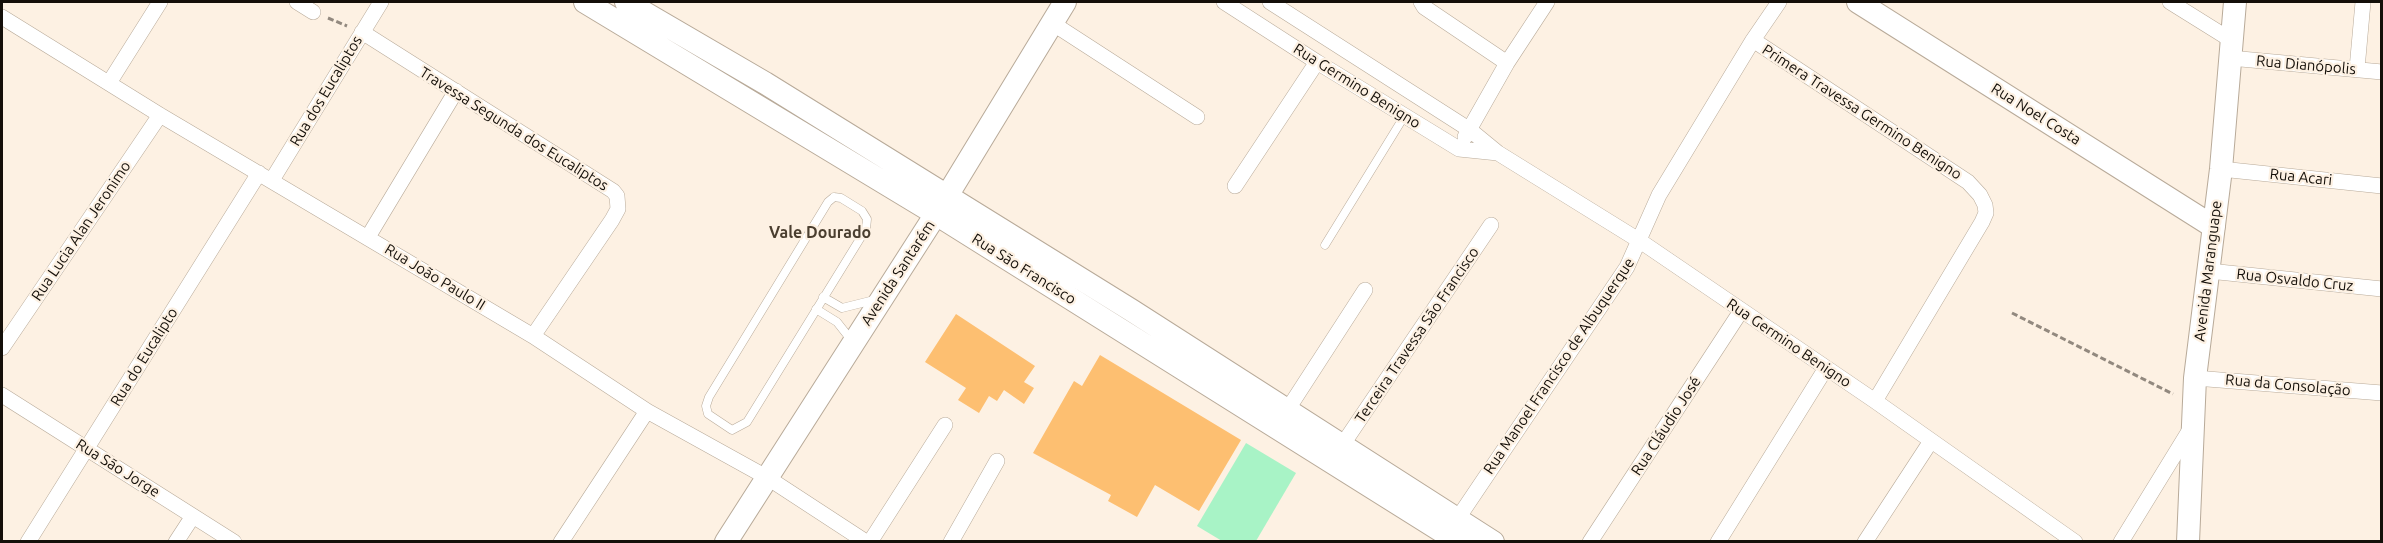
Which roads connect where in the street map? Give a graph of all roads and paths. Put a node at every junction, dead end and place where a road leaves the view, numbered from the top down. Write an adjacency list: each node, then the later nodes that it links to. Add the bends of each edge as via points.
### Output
1 (160, 2): 26 (street)
2 (297, 2): 16 (street)
3 (381, 2): 19 (street, Rua dos Eucaliptos)
4 (585, 2): 38 (street, Rua São Francisco)
5 (1065, 2): 18 (street, Avenida Santarém)
6 (1224, 2): 22 (street, Rua Germino Benigno)
7 (1270, 2): 31 (street, Rua Germino Benigno)
8 (1421, 2): 23 (street)
9 (1548, 2): 23 (street)
10 (1779, 2): 20 (street, Rua Manoel Francisco de Albuquerque)
11 (1858, 2): 40 (street, Rua Noel Costa)
12 (2170, 2): 21 (street)
13 (2235, 2): 21 (street, Avenida Maranguape)
14 (2363, 2): 24 (street)
15 (635, 4): 38 (street, Rua São Francisco, via 765,83)
16 (313, 12): 19 (path)
17 (2, 17): 26 (street, Rua João Paulo II)
18 (1052, 23): 30 (street); 38 (street, Avenida Santarém)
19 (362, 32): 27 (street, Travessa Segunda dos Eucaliptos); 35 (street, Rua dos Eucaliptos)
20 (1753, 40): 42 (street, Rua Manoel Francisco de Albuquerque, via 1659,195); 59 (street, Primera Travessa Germino Benigno, via 1968,182 1985,205 1983,222)
21 (2230, 49): 24 (street, Rua Dianópolis); 34 (street, Avenida Maranguape)
22 (1317, 62): 29 (street, Rua Germino Benigno); 36 (street)
23 (1508, 63): 31 (street)
24 (2357, 69): 25 (street, Rua Dianópolis)
25 (2382, 72)
26 (109, 83): 28 (street, Rua João Paulo II)
27 (456, 91): 41 (street); 52 (street, Travessa Segunda dos Eucaliptos, via 617,196 618,209 612,220)
28 (160, 115): 35 (street, Rua João Paulo II); 54 (street, Rua Lucia Alan Jeronimo)
29 (1405, 115): 32 (street, Rua Germino Benigno); 43 (lane)
30 (1197, 117)
31 (1470, 130): 32 (street); 33 (street, Rua Germino Benigno)
32 (1459, 148): 33 (street, Rua Germino Benigno)
33 (1498, 153): 42 (street, Rua Germino Benigno)
34 (2221, 169): 37 (street, Rua Acari); 40 (street, Avenida Maranguape)
35 (266, 176): 41 (street, Rua João Paulo II); 66 (street, Rua do Eucalipto)
36 (1235, 186)
37 (2382, 186)
38 (941, 205): 48 (street, Avenida Santarém); 60 (street, Rua São Francisco); 70 (street, Rua São Francisco)
39 (1491, 225): 65 (street, Terceira Travessa São Francisco)
40 (2214, 227): 44 (street, Avenida Maranguape)
41 (368, 237): 52 (street, Rua João Paulo II)
42 (1640, 241): 50 (street, Rua Germino Benigno); 70 (street, Rua Manoel Francisco de Albuquerque, via 1627,267)
43 (1325, 244)
44 (2208, 271): 45 (street, Rua Osvaldo Cruz); 56 (street, Avenida Maranguape)
45 (2382, 289)
46 (1365, 290): 60 (street)
47 (823, 297): 48 (lane, via 842,308); 49 (lane); 49 (lane, via 866,229 867,219 862,211 841,198 834,197 828,202 709,397 708,414 732,429 747,422)
48 (881, 298): 53 (street, Avenida Santarém)
49 (816, 309): 53 (lane, via 837,322)
50 (1741, 311): 55 (street, Rua Germino Benigno); 80 (street, Rua Cláudio José)
51 (2012, 313): 62 (path)
52 (533, 336): 61 (street, Rua João Paulo II)
53 (853, 343): 68 (street, Avenida Santarém)
54 (2, 348)
55 (1826, 368): 59 (street, Rua Germino Benigno); 81 (street)
56 (2195, 378): 57 (street, Rua da Consolação); 62 (street, Avenida Maranguape)
57 (2382, 393)
58 (2, 395): 66 (street, Rua São Jorge)
59 (1875, 401): 64 (street, Rua Germino Benigno)
60 (1288, 410): 65 (street, Rua São Francisco)
61 (647, 411): 68 (street, Rua João Paulo II); 75 (street)
62 (2193, 415): 71 (street, Avenida Maranguape); 84 (street)
63 (945, 426): 77 (street)
64 (1931, 441): 82 (street); 83 (street, Rua Germino Benigno)
65 (1343, 444): 70 (street, Rua São Francisco)
66 (87, 449): 69 (street, Rua São Jorge); 72 (street, Rua do Eucalipto)
67 (997, 461): 78 (street)
68 (768, 478): 76 (street, Avenida Santarém); 77 (street, Rua João Paulo II)
69 (193, 516): 73 (street); 74 (street, Rua São Jorge)
70 (1451, 534): 79 (street, Rua São Francisco)
71 (2188, 541)
72 (28, 542)
73 (176, 542)
74 (234, 542)
75 (561, 542)
76 (726, 542)
77 (868, 542)
78 (951, 542)
79 (1493, 542)
80 (1590, 542)
81 (1718, 542)
82 (1865, 542)
83 (2075, 542)
84 (2121, 542)

